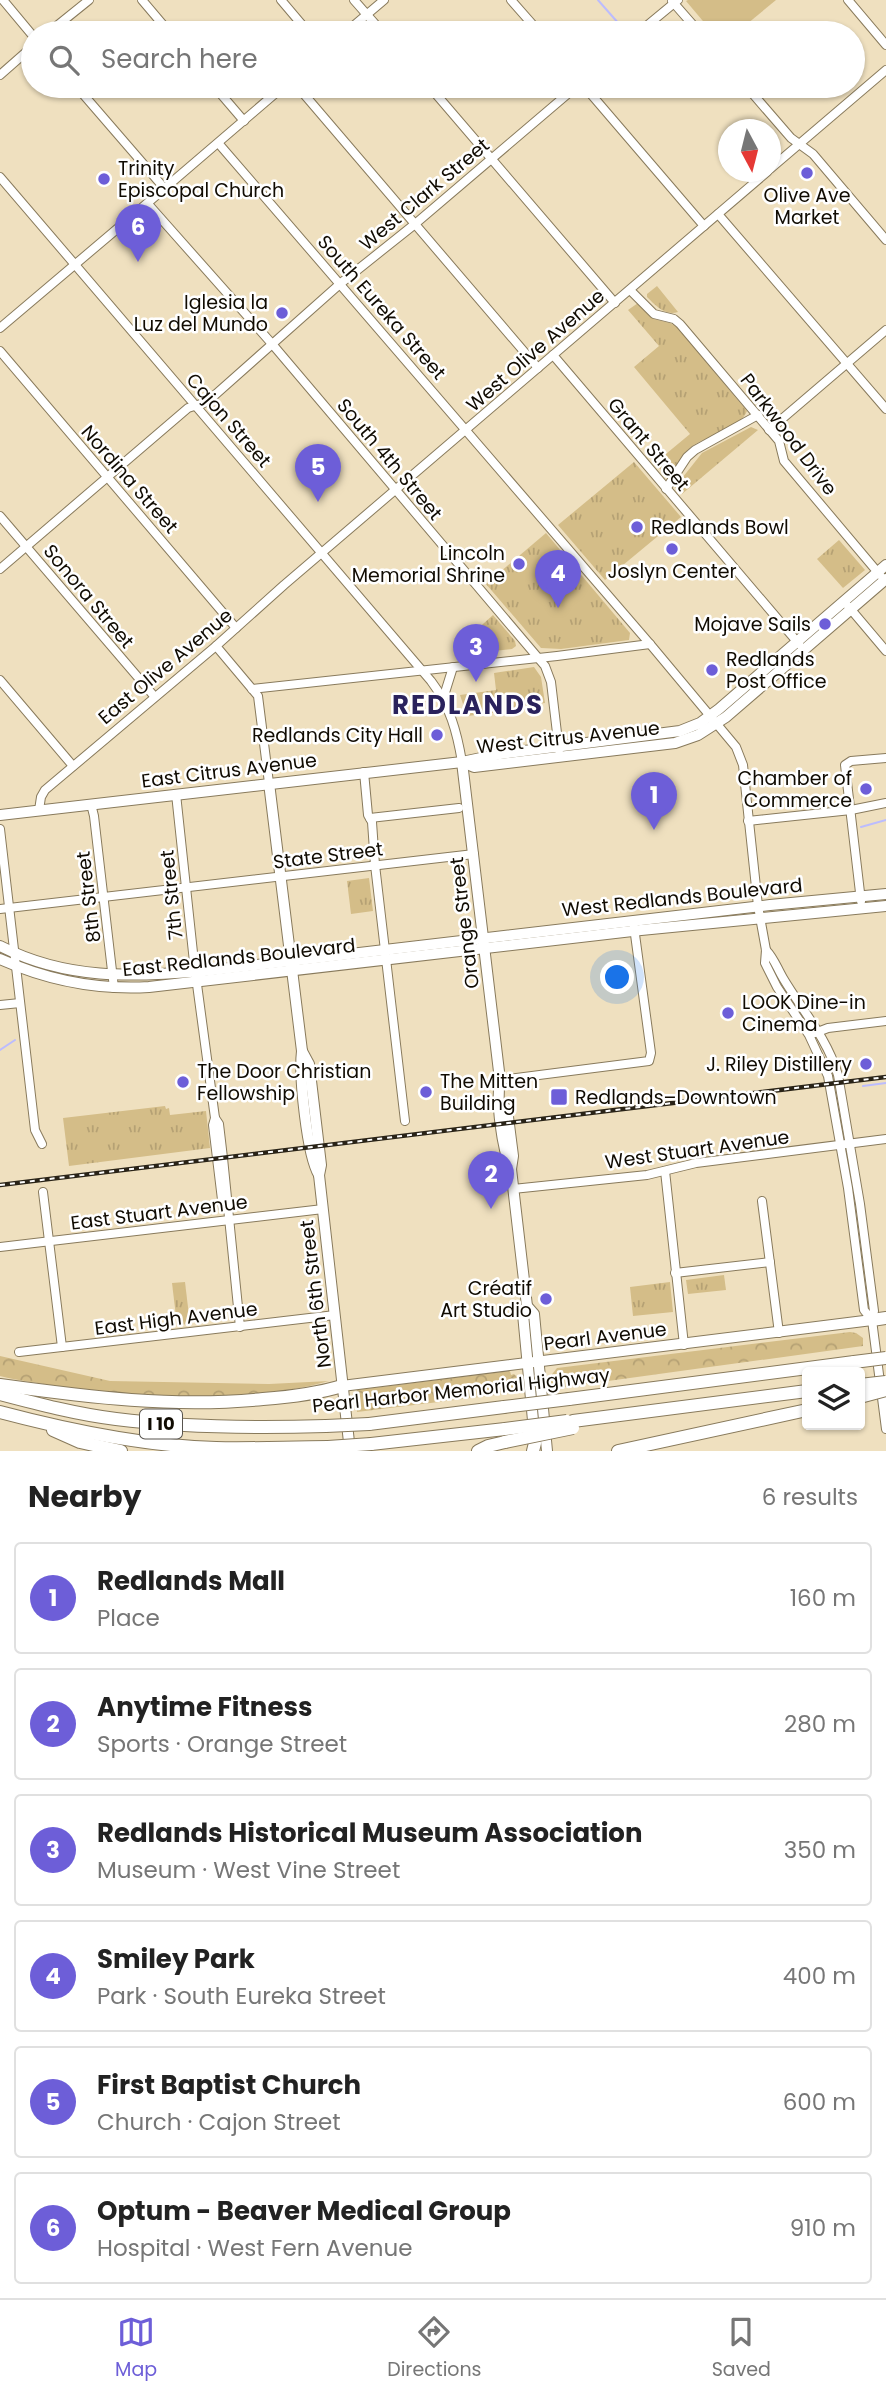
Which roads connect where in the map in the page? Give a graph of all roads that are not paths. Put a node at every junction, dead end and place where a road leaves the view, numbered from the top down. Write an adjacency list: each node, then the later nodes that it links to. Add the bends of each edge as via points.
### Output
1 (3, 0): 19 (street)
2 (89, 0): 11 (street)
3 (142, 0): 12 (street)
4 (281, 0): 13 (street)
5 (354, 0): 10 (street)
6 (384, 0): 10 (street)
7 (511, 0): 16 (street)
8 (848, 0): 20 (street)
9 (674, 1): 17 (street); 18 (street)
10 (367, 14): 14 (street); 15 (street)
11 (63, 21)
12 (160, 21)
13 (299, 21)
14 (359, 21)
15 (373, 21)
16 (529, 21)
17 (652, 21)
18 (690, 21)
19 (21, 22)
20 (886, 45)
21 (21, 57): 23 (street)
22 (886, 70): 24 (street, West Olive Avenue)
23 (0, 75)
24 (865, 88)
25 (86, 98): 41 (street)
26 (224, 98): 34 (street)
27 (270, 98): 34 (street)
28 (307, 98): 44 (street)
29 (440, 98): 37 (street)
30 (562, 98): 37 (street, West Clark Street)
31 (594, 98): 45 (street)
32 (757, 98): 36 (street)
33 (854, 98): 36 (street, West Olive Avenue)
34 (244, 121): 35 (street)
35 (219, 144): 41 (street); 48 (street, South Eureka Street)
36 (799, 145): 38 (street, West Olive Avenue); 46 (street, via 813,154)
37 (492, 158): 44 (street, West Clark Street); 50 (street)
38 (781, 160)
39 (0, 177): 47 (street, Cajon Street)
40 (755, 182): 43 (street, West Olive Avenue)
41 (165, 189): 42 (street)
42 (148, 204): 47 (street); 53 (street, South 4th Street)
43 (718, 214): 45 (street, West Olive Avenue); 56 (street)
44 (415, 224): 48 (street, West Clark Street); 57 (street)
45 (704, 226): 49 (street, West Olive Avenue)
46 (886, 240)
47 (73, 264): 51 (street); 58 (street, Cajon Street)
48 (341, 283): 53 (street, West Clark Street); 61 (street, South Eureka Street)
49 (630, 290): 50 (street, West Olive Avenue); 60 (street, Parkwood Drive, via 654,314 680,324)
50 (615, 303): 55 (street, West Olive Avenue)
51 (0, 328)
52 (886, 330): 56 (street)
53 (273, 345): 58 (street, West Clark Street, via 207,402); 65 (street, South 4th Street)
54 (0, 351): 63 (street, Nordina Street)
55 (553, 355): 57 (street, West Olive Avenue); 64 (street, Grant Street)
56 (847, 364): 59 (street); 62 (street)
57 (538, 368): 61 (street, West Olive Avenue)
58 (196, 405): 63 (street, West Clark Street); 68 (street, Cajon Street)
59 (886, 410)
60 (758, 415): 62 (street, Parkwood Drive); 64 (street, via 695,450)
61 (466, 430): 65 (street, West Olive Avenue); 73 (street, South Eureka Street)
62 (769, 430): 70 (street, Parkwood Drive, via 779,441 784,461)
63 (107, 477): 67 (street, West Clark Street); 72 (street, Nordina Street)
64 (666, 489): 74 (street, Grant Street)
65 (396, 490): 68 (street, West Olive Avenue); 77 (street, South 4th Street)
66 (0, 516): 67 (street, Sonora Street)
67 (26, 546): 69 (street, West Clark Street); 82 (street, Sonora Street)
68 (323, 553): 72 (street, East Olive Avenue); 79 (street, Cajon Street)
69 (0, 569)
70 (884, 574): 71 (main road, West Citrus Avenue)
71 (847, 605): 74 (main road, West Citrus Avenue); 76 (street)
72 (236, 628): 75 (street, East Olive Avenue)
73 (650, 644): 77 (street); 84 (street, South Eureka Street)
74 (800, 645): 84 (main road, West Citrus Avenue)
75 (216, 646): 81 (street); 82 (street, East Olive Avenue)
76 (886, 651)
77 (539, 657): 78 (street); 85 (street, South 4th Street, via 551,682)
78 (453, 667): 79 (street); 83 (street)
79 (422, 671): 81 (street); 83 (street, Cajon Street)
80 (0, 680): 88 (street)
81 (252, 689): 90 (street, via 258,698)
82 (154, 696): 88 (street, East Olive Avenue)
83 (443, 699): 87 (street, Cajon Street, via 458,735)
84 (714, 720): 85 (main road, West Citrus Avenue, via 698,735 676,743); 99 (street, South Eureka Street, via 739,754)
85 (559, 752): 87 (main road, West Citrus Avenue)
86 (886, 758): 96 (street, via 852,761 845,766)
87 (462, 762): 89 (main road, East Citrus Avenue); 101 (main road, Orange Street)
88 (73, 765): 95 (street, East Olive Avenue, via 45,790)
89 (364, 772): 90 (main road, East Citrus Avenue); 98 (street)
90 (269, 783): 91 (main road, East Citrus Avenue); 103 (main road, North 6th Street)
91 (176, 794): 93 (main road, East Citrus Avenue); 104 (street, 7th Street)
92 (886, 803): 96 (street)
93 (91, 804): 95 (main road, East Citrus Avenue); 107 (street, 8th Street)
94 (458, 808): 98 (street)
95 (39, 810): 97 (main road, East Citrus Avenue)
96 (851, 810): 99 (street); 106 (street)
97 (0, 815)
98 (370, 818): 102 (street)
99 (748, 821): 111 (street, South Eureka Street)
100 (0, 829): 110 (street)
101 (474, 854): 102 (street, State Street); 113 (main road, Orange Street)
102 (375, 865): 103 (street, State Street); 115 (street)
103 (280, 877): 104 (street, State Street); 118 (main road, North 6th Street)
104 (186, 888): 107 (street, State Street); 119 (street, 7th Street)
105 (886, 894): 106 (main road, West Redlands Boulevard)
106 (860, 895): 109 (street); 111 (main road, West Redlands Boulevard)
107 (103, 897): 110 (street, State Street); 120 (street, 8th Street)
108 (886, 905): 109 (main road, West Redlands Boulevard)
109 (862, 907): 111 (main road, West Redlands Boulevard)
110 (5, 908): 117 (street)
111 (759, 912): 112 (main road, West Redlands Boulevard); 124 (street, South Eureka Street, via 765,963 772,979)
112 (634, 926): 113 (main road, West Redlands Boulevard); 125 (street, via 651,1057 647,1063)
113 (484, 943): 115 (main road, East Redlands Boulevard); 125 (main road, Orange Street)
114 (0, 946): 117 (main road, East Redlands Boulevard)
115 (386, 954): 118 (main road, East Redlands Boulevard); 126 (street)
116 (0, 959): 117 (main road, East Redlands Boulevard)
117 (14, 959): 120 (main road, East Redlands Boulevard); 121 (street)
118 (291, 966): 119 (main road, East Redlands Boulevard); 135 (main road, North 6th Street, via 305,1107)
119 (197, 977): 120 (main road, East Redlands Boulevard); 136 (street, 7th Street, via 223,1210)
120 (113, 982)
121 (20, 1003): 122 (street); 129 (street, via 35,1130)
122 (0, 1005)
123 (886, 1021): 124 (street)
124 (814, 1033): 128 (street, via 834,1063); 130 (street, via 828,1076)
125 (500, 1080): 132 (main road, Orange Street, via 513,1156)
126 (405, 1122)
127 (886, 1139): 128 (street, West Stuart Avenue)
128 (849, 1143): 130 (street, West Stuart Avenue); 143 (street)
129 (43, 1144)
130 (839, 1145): 131 (street, West Stuart Avenue); 143 (street, via 864,1310)
131 (665, 1171): 132 (street, West Stuart Avenue); 140 (street)
132 (513, 1189): 150 (main road, Orange Street, via 527,1307 523,1314)
133 (43, 1192): 137 (street)
134 (762, 1201): 139 (street)
135 (323, 1209): 136 (street, East Stuart Avenue); 141 (main road, North 6th Street)
136 (228, 1220): 137 (street, East Stuart Avenue); 144 (street, 7th Street)
137 (49, 1241): 138 (street, East Stuart Avenue); 147 (street)
138 (0, 1247)
139 (770, 1262): 140 (street); 145 (street)
140 (675, 1273): 146 (street)
141 (335, 1315): 144 (street, East High Avenue); 154 (main road, North 6th Street)
142 (886, 1318): 143 (highway)
143 (872, 1320): 145 (main road, Pearl Avenue); 162 (street)
144 (240, 1327): 147 (street, East High Avenue)
145 (779, 1333): 146 (main road, Pearl Avenue)
146 (684, 1345): 150 (main road, Pearl Avenue)
147 (62, 1348): 148 (street, East High Avenue)
148 (19, 1352)
149 (886, 1358): 157 (highway, Pearl Harbor Memorial Highway / I 10, bridge, via 326,1426 250,1428 116,1419)
150 (533, 1362): 154 (main road, Pearl Avenue); 164 (main road, Orange Street); 168 (main road, Orange Street)
151 (886, 1382): 152 (highway, bridge)
152 (865, 1384)
153 (0, 1385): 154 (highway, via 162,1403 245,1401)
154 (342, 1386): 166 (main road, North 6th Street)
155 (886, 1390): 158 (highway, bridge)
156 (802, 1392): 163 (highway, I 10, bridge, via 590,1419)
157 (0, 1394)
158 (865, 1396)
159 (802, 1411): 169 (highway)
160 (0, 1412): 161 (highway, I 10)
161 (34, 1421): 163 (highway, I 10, bridge, via 214,1448 328,1447); 165 (highway, via 80,1442)
162 (886, 1429)
163 (505, 1435): 167 (highway)
164 (535, 1448)
165 (121, 1451)
166 (350, 1451)
167 (478, 1451)
168 (547, 1451)
169 (618, 1451)

